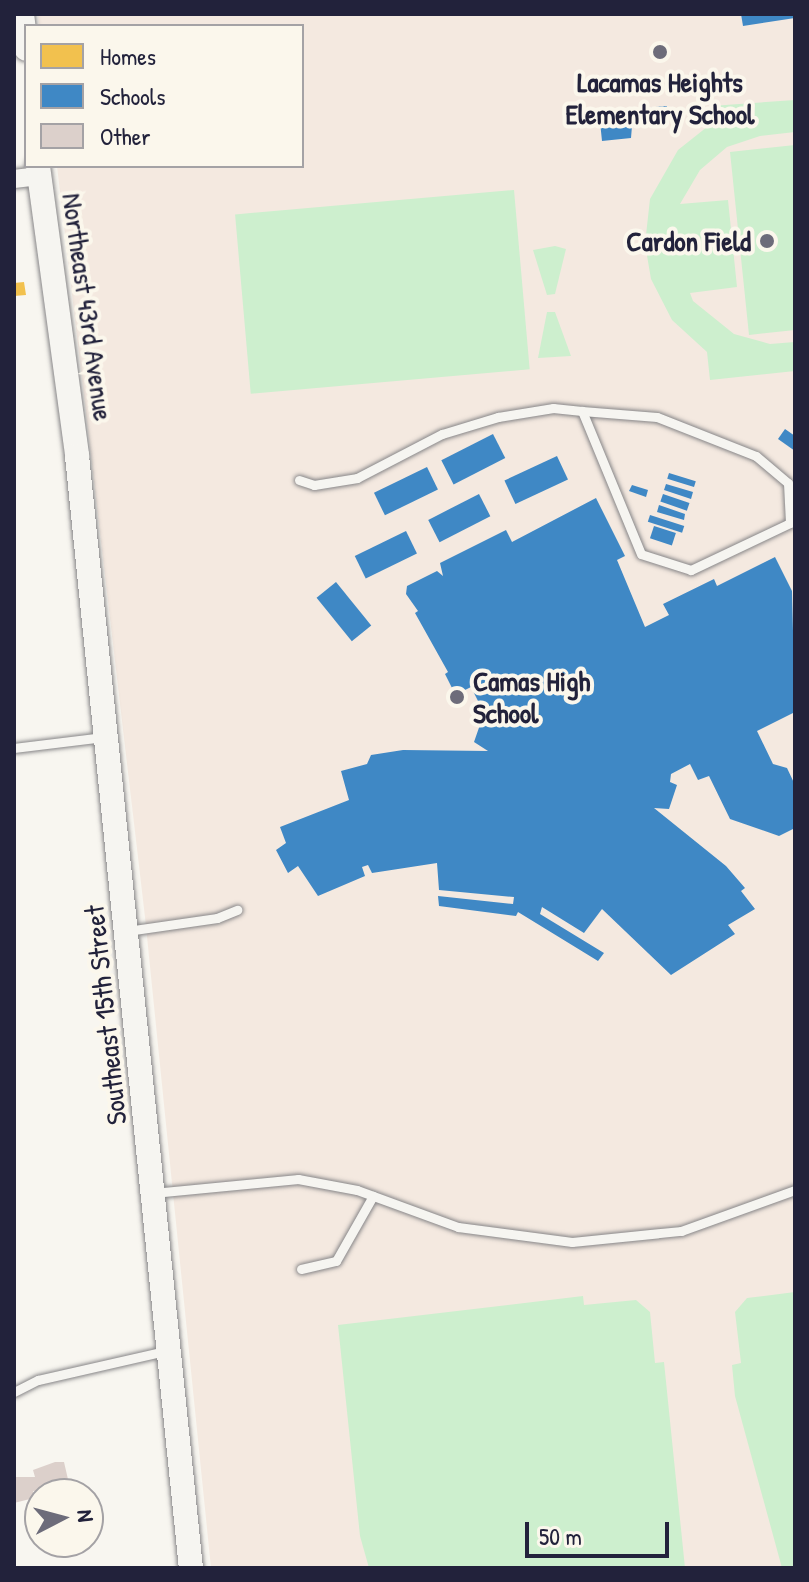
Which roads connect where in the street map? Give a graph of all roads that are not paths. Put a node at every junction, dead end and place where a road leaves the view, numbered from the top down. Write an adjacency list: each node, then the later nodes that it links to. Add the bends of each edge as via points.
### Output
1 (39, 171): 2 (street); 4 (street, Northeast 43rd Avenue)
2 (14, 179)
3 (582, 411): 5 (lane, via 553,408 498,417 442,434 357,478 314,485); 6 (lane, via 628,411 667,420 756,456 788,483); 6 (lane, via 641,554 691,570)
4 (77, 456): 7 (street, Southeast 15th Street)
5 (299, 480)
6 (792, 525)
7 (106, 736): 8 (lane); 10 (street, Southeast 15th Street)
8 (14, 748)
9 (237, 910): 10 (lane, via 217,918)
10 (126, 931): 12 (street, Southeast 15th Street)
11 (795, 1190): 13 (lane, via 681,1231 572,1242 458,1227)
12 (153, 1193): 13 (lane, via 298,1179); 15 (street, Southeast 15th Street)
13 (373, 1196): 14 (lane, via 336,1261)
14 (301, 1269)
15 (169, 1351): 16 (lane, via 38,1380); 17 (street, Southeast 15th Street)
16 (14, 1392)
17 (187, 1565)

